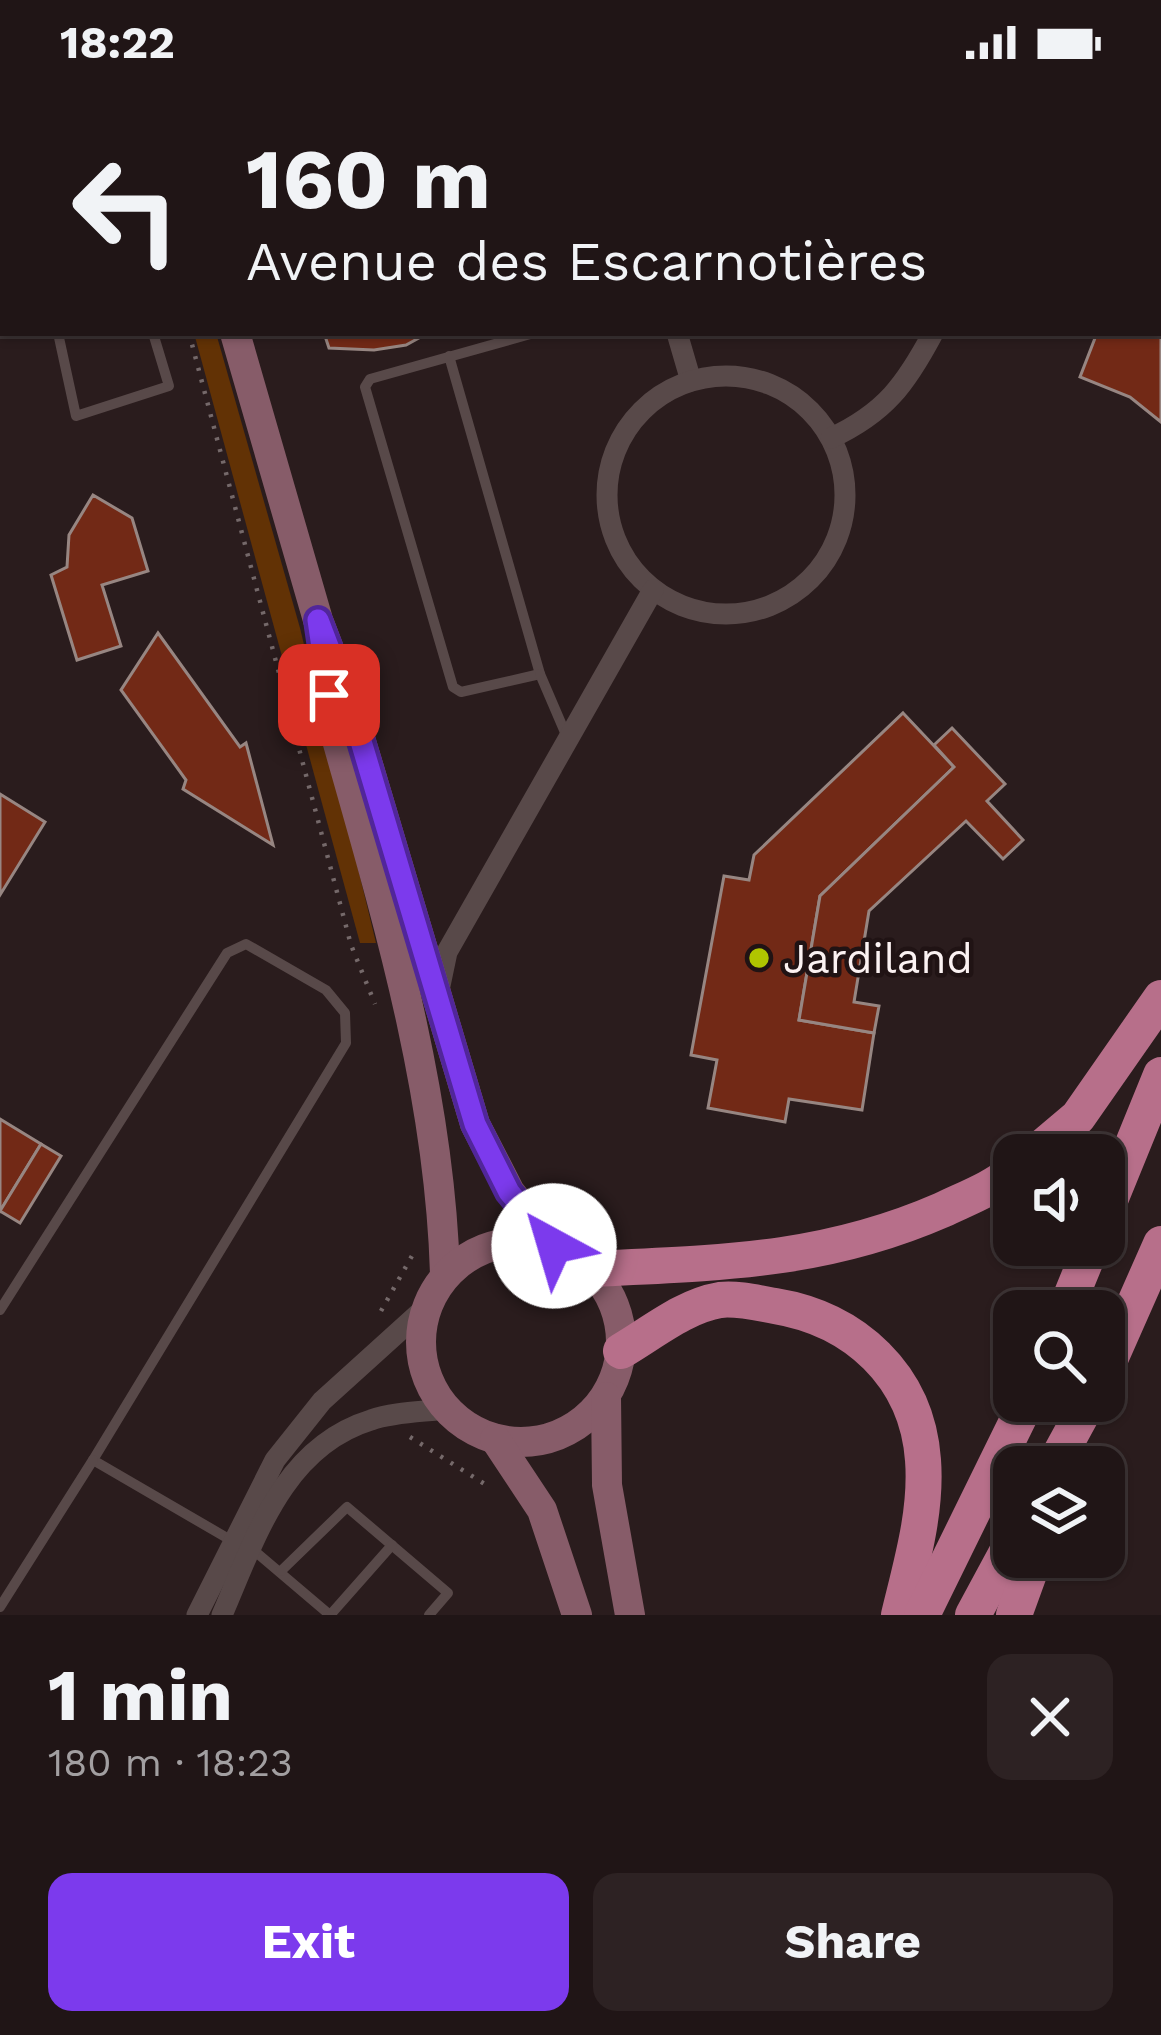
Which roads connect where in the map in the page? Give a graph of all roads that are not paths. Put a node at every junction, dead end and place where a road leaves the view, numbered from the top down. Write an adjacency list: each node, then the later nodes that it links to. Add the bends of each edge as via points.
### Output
1 (59, 336): 2 (lane, via 76,416 169,386)
2 (154, 336)
3 (237, 336): 11 (main road)
4 (523, 336): 7 (lane)
5 (678, 336): 8 (street)
6 (931, 336): 9 (street, via 903,389 870,420)
7 (449, 356): 12 (lane); 12 (lane, via 365,387 453,687 461,692)
8 (691, 381): 9 (street, via 731,376 771,384 806,406); 10 (street, via 657,397 613,456 612,530)
9 (831, 438): 10 (street, via 844,477 844,518 810,581 757,611 724,615)
10 (653, 590): 13 (street)
11 (318, 620): 15 (main road); 23 (main road, via 335,733 428,1090)
12 (540, 674): 13 (lane)
13 (569, 741): 15 (street, via 447,952)
14 (1161, 998): 17 (main road)
15 (437, 1001): 21 (main road, via 475,1124 509,1192)
16 (1161, 1075): 18 (main road)
17 (1058, 1134)
18 (1125, 1163)
19 (993, 1187): 22 (main road, via 893,1231 778,1260)
20 (1161, 1244): 26 (main road)
21 (554, 1246): 22 (main road); 23 (main road, via 495,1244)
22 (591, 1269): 27 (main road, via 616,1307)
23 (445, 1275): 24 (main road)
24 (427, 1306): 29 (main road, via 422,1360); 33 (street, via 322,1401 274,1460)
25 (0, 1310): 32 (lane, via 226,953 246,944 326,990 345,1013 346,1042)
26 (1125, 1325)
27 (622, 1352): 28 (main road); 45 (main road, via 685,1312 721,1300 818,1313 866,1343 903,1392 923,1456 923,1502)
28 (606, 1396): 31 (main road, via 557,1436); 44 (main road, via 608,1485)
29 (446, 1409): 31 (main road); 33 (street, via 373,1419 334,1436 292,1471)
30 (1017, 1422): 46 (main road)
31 (495, 1439): 43 (main road, via 542,1510)
32 (93, 1460): 33 (lane); 38 (lane)
33 (242, 1545): 35 (lane); 40 (street); 41 (street)
34 (392, 1545): 35 (lane, via 347,1507); 39 (lane); 42 (lane, via 448,1593)
35 (280, 1571): 39 (lane)
36 (993, 1578): 47 (main road)
37 (1027, 1578): 48 (main road)
38 (0, 1606)
39 (331, 1614)
40 (197, 1615)
41 (222, 1615)
42 (429, 1615)
43 (577, 1615)
44 (630, 1615)
45 (899, 1615)
46 (922, 1615)
47 (973, 1615)
48 (1014, 1615)

